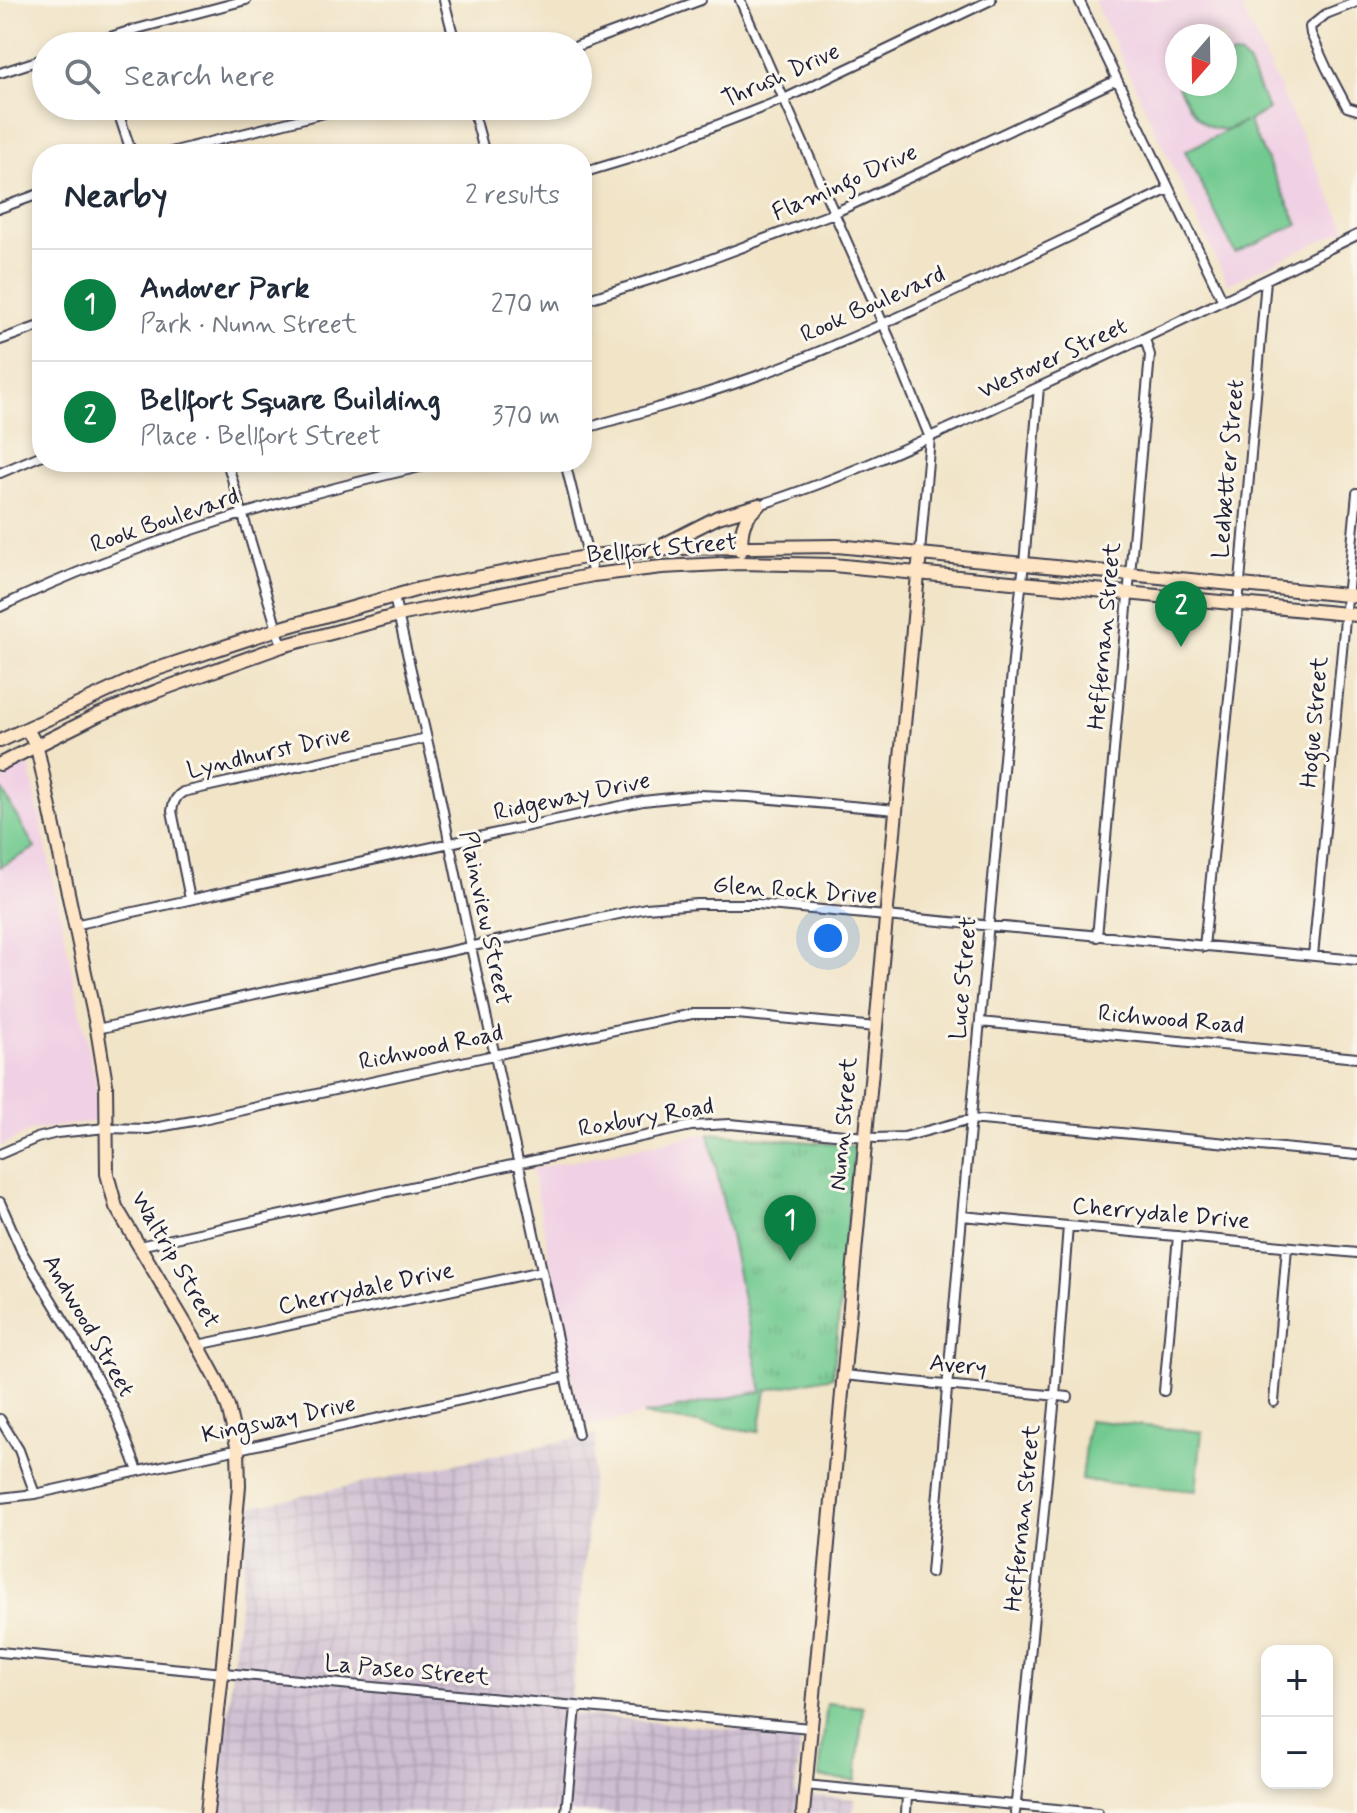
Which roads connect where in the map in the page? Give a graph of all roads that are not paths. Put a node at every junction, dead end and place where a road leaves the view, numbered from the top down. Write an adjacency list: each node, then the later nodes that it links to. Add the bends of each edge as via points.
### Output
1 (246, 0): 8 (street)
2 (444, 0): 9 (street)
3 (701, 0): 10 (street)
4 (740, 0): 14 (street)
5 (991, 0): 14 (street, Thrush Drive)
6 (1079, 0): 13 (street)
7 (1357, 2): 15 (street, via 1310,27 1347,107)
8 (138, 32)
9 (452, 32)
10 (592, 40)
11 (32, 63): 12 (street)
12 (0, 73)
13 (1117, 80): 23 (street); 26 (street, Flamingo Drive)
14 (784, 99): 22 (street, Thrush Drive); 26 (street)
15 (1357, 110)
16 (121, 120): 19 (street)
17 (297, 120): 20 (street)
18 (476, 120): 21 (street)
19 (129, 144)
20 (202, 144)
21 (482, 144)
22 (592, 170)
23 (1169, 189): 30 (street); 31 (street, Rook Boulevard)
24 (32, 197): 25 (street)
25 (0, 208)
26 (834, 213): 29 (street, Flamingo Drive); 31 (street)
27 (1357, 235): 28 (street, Westover Street)
28 (1266, 280): 30 (street, Westover Street); 58 (street, Ledbetter Street)
29 (592, 298)
30 (1222, 299): 33 (street, Westover Street)
31 (883, 325): 36 (street, Rook Boulevard, via 738,383); 37 (street)
32 (32, 329): 34 (street)
33 (1145, 339): 35 (street, Westover Street); 55 (street, Heffernan Street, via 1150,355)
34 (0, 340)
35 (1039, 387): 37 (street, Westover Street); 53 (street, Luce Street)
36 (592, 426)
37 (930, 438): 44 (street, Westover Street); 50 (street, Nunn Street)
38 (32, 459): 42 (street)
39 (230, 472): 46 (street)
40 (396, 472): 46 (street, Rook Boulevard)
41 (568, 472): 51 (street)
42 (0, 473)
43 (1357, 493): 60 (street, Hogue Street)
44 (759, 505): 45 (main road); 47 (main road)
45 (731, 512): 47 (main road); 49 (main road)
46 (244, 514): 63 (street, Rook Boulevard, via 94,566); 66 (street)
47 (742, 527): 48 (main road)
48 (741, 546): 49 (main road, Bellfort Street); 50 (main road, Bellfort Street); 52 (main road)
49 (647, 551): 51 (main road, Bellfort Street)
50 (920, 553): 53 (main road, Bellfort Street); 54 (main road, Nunn Street)
51 (590, 556): 56 (street); 61 (main road, Bellfort Street)
52 (741, 563): 54 (main road, Bellfort Street); 56 (main road, Bellfort Street)
53 (1024, 564): 55 (main road, Bellfort Street); 57 (street, Luce Street)
54 (918, 572): 57 (main road, Bellfort Street); 75 (main road, Nunn Street)
55 (1131, 574): 58 (main road, Bellfort Street); 59 (street, Heffernan Street)
56 (593, 575): 65 (main road, Bellfort Street)
57 (1022, 584): 59 (main road, Bellfort Street); 80 (street, Luce Street)
58 (1240, 585): 60 (main road, Bellfort Street); 62 (street, Ledbetter Street)
59 (1129, 594): 62 (main road, Bellfort Street); 81 (street, Heffernan Street)
60 (1352, 596): 64 (street, Hogue Street)
61 (394, 597): 65 (street, Plainview Street); 66 (main road, Bellfort Street)
62 (1238, 605): 64 (main road, Bellfort Street); 83 (street, Ledbetter Street)
63 (0, 607)
64 (1351, 614): 84 (street, Hogue Street)
65 (399, 615): 67 (main road, Bellfort Street); 71 (street, Plainview Street)
66 (278, 629): 67 (street); 68 (main road, Bellfort Street)
67 (282, 646): 69 (main road, Bellfort Street)
68 (151, 671): 69 (main road); 70 (main road, Bellfort Street)
69 (157, 691): 73 (main road, Bellfort Street)
70 (27, 729): 72 (main road, Bellfort Street); 73 (main road, Waltrip Street)
71 (427, 738): 76 (street, Plainview Street); 77 (street, Lyndhurst Drive, via 178,795 172,811)
72 (0, 741)
73 (37, 747): 74 (main road, Bellfort Street); 79 (main road, Waltrip Street)
74 (0, 764)
75 (896, 810): 76 (street, Ridgeway Drive, via 699,795 643,801); 78 (main road, Nunn Street)
76 (450, 843): 77 (street, Ridgeway Drive); 82 (street, Plainview Street)
77 (190, 899): 79 (street, Ridgeway Drive)
78 (886, 917): 80 (street, Glen Rock Drive); 82 (street, Glen Rock Drive, via 758,904 697,904 646,908); 87 (main road, Nunn Street)
79 (74, 925): 88 (main road, Waltrip Street)
80 (989, 926): 81 (street, Glen Rock Drive); 86 (street, Luce Street)
81 (1097, 937): 83 (street, Glen Rock Drive)
82 (471, 947): 88 (street, Glen Rock Drive); 89 (street, Plainview Street)
83 (1204, 947): 84 (street, Glen Rock Drive)
84 (1313, 956): 85 (street, Glen Rock Drive)
85 (1357, 960)
86 (980, 1022): 90 (street, Richwood Road); 91 (street, Luce Street)
87 (876, 1027): 89 (street, Richwood Road, via 692,1014); 93 (main road, Nunn Street)
88 (97, 1029): 92 (main road, Waltrip Street)
89 (494, 1055): 92 (street, Richwood Road, via 186,1122 148,1129); 96 (street, Plainview Street)
90 (1357, 1058)
91 (971, 1119): 93 (street, Roxbury Road, via 904,1137); 95 (street, Roxbury Road); 98 (street, Luce Street)
92 (106, 1128): 94 (street, Richwood Road, via 57,1133); 101 (main road, Waltrip Street, via 107,1174 116,1207)
93 (865, 1136): 96 (street, Roxbury Road, via 730,1124 691,1126); 106 (main road, Nunn Street)
94 (0, 1154)
95 (1357, 1155)
96 (519, 1163): 101 (street, Roxbury Road); 104 (street, Plainview Street)
97 (0, 1202): 116 (street, Andwood Street, via 22,1252 115,1411)
98 (962, 1216): 99 (street, Cherrydale Drive); 108 (street, Luce Street)
99 (1068, 1226): 100 (street, Cherrydale Drive); 110 (street, Heffernan Street)
100 (1178, 1236): 102 (street, Cherrydale Drive); 109 (street)
101 (139, 1246): 105 (main road, Waltrip Street)
102 (1287, 1247): 103 (street, Cherrydale Drive); 112 (street)
103 (1357, 1253)
104 (542, 1271): 105 (street, Cherrydale Drive); 107 (street, Plainview Street)
105 (198, 1345): 115 (main road, Waltrip Street, via 228,1407)
106 (843, 1375): 108 (street, Avery); 123 (main road, Nunn Street)
107 (565, 1377): 114 (street, Plainview Street); 115 (street, Kingsway Drive)
108 (948, 1384): 110 (street, Avery); 119 (street, Luce Street)
109 (1164, 1391)
110 (1055, 1396): 111 (street, Avery); 126 (street, Heffernan Street)
111 (1068, 1397)
112 (1274, 1402)
113 (0, 1419): 117 (street, via 19,1450)
114 (578, 1434)
115 (238, 1450): 116 (street, Kingsway Drive); 121 (main road, Waltrip Street)
116 (138, 1471): 117 (street, Kingsway Drive)
117 (35, 1494): 118 (street, Kingsway Drive)
118 (0, 1498)
119 (931, 1573)
120 (0, 1652): 121 (street, La Paseo Street)
121 (222, 1674): 122 (street, La Paseo Street); 127 (main road, Waltrip Street)
122 (576, 1707): 123 (street, La Paseo Street); 128 (street)
123 (810, 1728): 124 (main road, Nunn Street)
124 (805, 1785): 125 (street); 129 (main road, Nunn Street)
125 (907, 1796): 126 (street); 130 (street)
126 (1015, 1809): 131 (street)
127 (207, 1813)
128 (566, 1813)
129 (803, 1813)
130 (906, 1813)
131 (1098, 1813)

